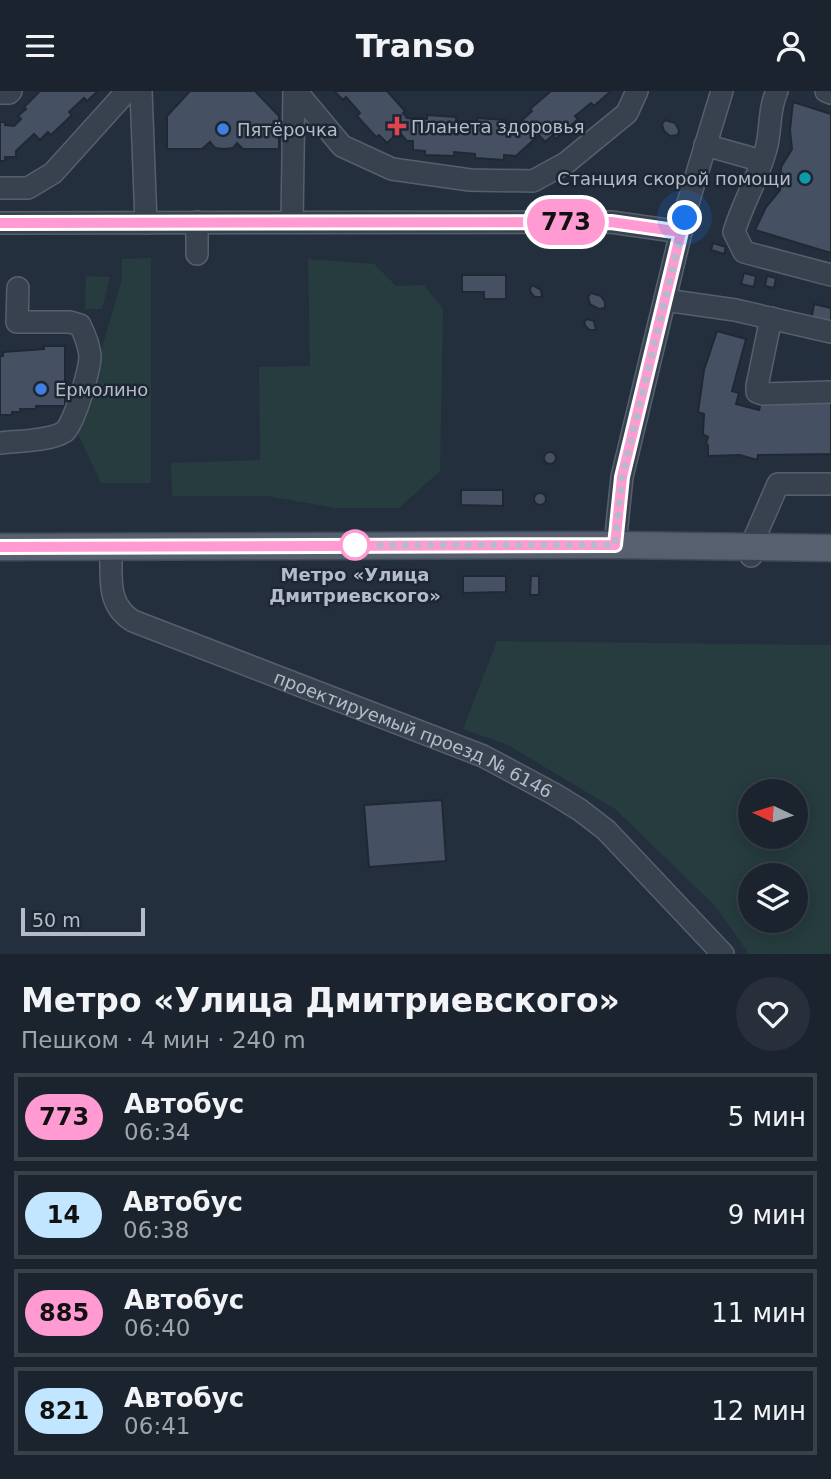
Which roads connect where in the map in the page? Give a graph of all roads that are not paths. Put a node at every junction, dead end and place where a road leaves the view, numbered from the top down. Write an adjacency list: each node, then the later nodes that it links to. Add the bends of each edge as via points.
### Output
1 (11, 91): 9 (street)
2 (127, 91): 13 (street, via 53,173 28,188)
3 (141, 91): 17 (street)
4 (295, 91): 5 (street, via 342,146 392,169 470,180 533,181 566,163 627,113); 15 (street)
5 (637, 91)
6 (722, 91): 11 (street)
7 (777, 91): 12 (street)
8 (826, 91): 10 (street)
9 (0, 93)
10 (831, 93)
11 (705, 145): 12 (street); 18 (street)
12 (762, 162): 20 (street, via 734,232 744,252)
13 (0, 188)
14 (197, 222): 15 (street); 17 (street); 19 (street)
15 (292, 222): 18 (street, via 611,222)
16 (0, 223): 17 (street)
17 (146, 223)
18 (681, 232): 22 (street)
19 (197, 254)
20 (831, 275)
21 (18, 288): 26 (street, via 18,322 80,325 90,358 67,431 55,437)
22 (665, 300): 23 (street); 28 (street, via 622,477)
23 (771, 318): 24 (street); 25 (street, via 757,392)
24 (831, 333)
25 (831, 392)
26 (0, 443)
27 (831, 484): 31 (street, via 778,484)
28 (615, 545): 29 (main road); 31 (main road)
29 (111, 546): 30 (main road); 33 (street, проектируемый проезд № 6146, via 113,593 121,614 525,776 606,830)
30 (0, 547)
31 (751, 551): 32 (main road)
32 (830, 553)
33 (723, 954)

